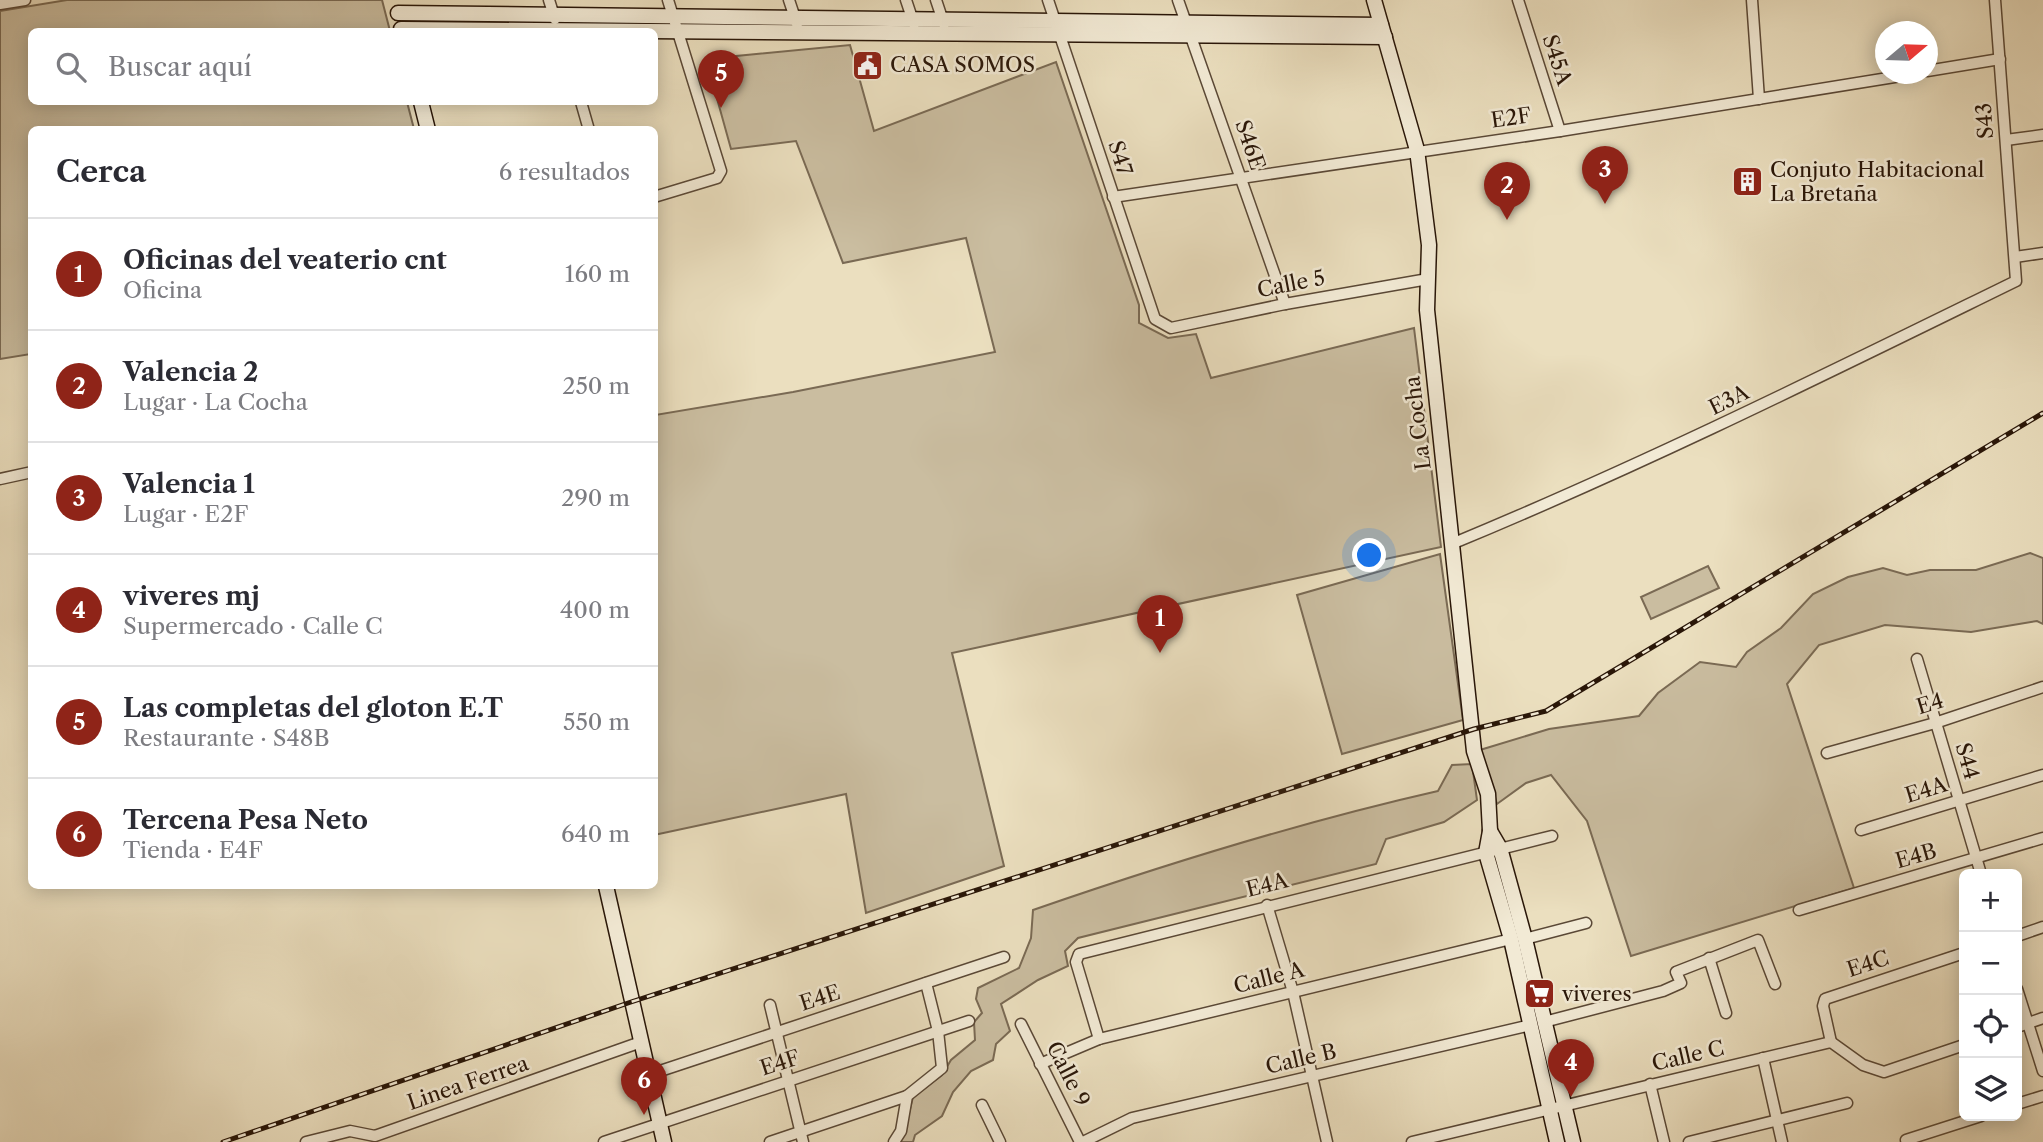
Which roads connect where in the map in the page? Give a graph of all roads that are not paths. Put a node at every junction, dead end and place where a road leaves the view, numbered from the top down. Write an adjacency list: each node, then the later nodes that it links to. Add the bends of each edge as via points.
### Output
1 (25, 0): 12 (street)
2 (549, 0): 14 (street)
3 (668, 0): 16 (street)
4 (789, 0): 17 (street)
5 (906, 0): 18 (street)
6 (936, 0): 19 (street)
7 (1048, 0): 20 (street, S47)
8 (1178, 0): 23 (street, S46E)
9 (1518, 0): 35 (street, S45A)
10 (1752, 0): 30 (street)
11 (1996, 0): 27 (street, S43)
12 (0, 4)
13 (396, 7): 14 (street); 21 (street)
14 (553, 15): 16 (street); 22 (street)
15 (1379, 15): 23 (street); 38 (street, La Cocha)
16 (673, 16): 17 (street); 25 (street)
17 (794, 18): 18 (street); 26 (street)
18 (915, 26): 19 (street); 26 (street)
19 (945, 26): 20 (street)
20 (1057, 26): 23 (street); 41 (street, S47)
21 (401, 28)
22 (557, 28)
23 (1188, 28): 39 (street, S46E)
24 (658, 31): 25 (street)
25 (677, 31): 26 (street); 40 (street, via 720,176)
26 (800, 32)
27 (2000, 59): 28 (street); 37 (street, S43)
28 (1938, 69)
29 (1875, 80): 30 (street, E2F)
30 (1759, 99): 35 (street, E2F)
31 (422, 105): 33 (street)
32 (582, 105): 34 (street)
33 (427, 126)
34 (588, 126)
35 (1560, 131): 38 (street, E2F)
36 (2043, 135): 37 (street)
37 (2006, 140): 43 (street, S43)
38 (1417, 150): 39 (street, E2F); 44 (street, La Cocha, via 1429,245)
39 (1241, 177): 41 (street, E2F); 46 (street, S46E)
40 (658, 196)
41 (1113, 197): 47 (street, S47, via 1155,319)
42 (2043, 253): 43 (street)
43 (2015, 257): 45 (street, S43)
44 (1428, 279): 46 (street, Calle 5); 50 (street, La Cocha, via 1427,310)
45 (2016, 281): 50 (street, E3A, via 1706,432)
46 (1285, 304): 47 (street, Calle 5, via 1171,328)
47 (1161, 325)
48 (28, 473): 49 (street)
49 (0, 479)
50 (1454, 543): 60 (street, La Cocha, via 1476,761 1485,778)
51 (1917, 659): 53 (street, S44)
52 (2043, 687): 53 (street, E4)
53 (1935, 723): 54 (street, E4); 56 (street, S44)
54 (1827, 753)
55 (2043, 775): 56 (street, E4A)
56 (1958, 801): 57 (street, E4A); 61 (street, S44)
57 (1861, 830)
58 (1552, 836): 60 (street, E4A)
59 (2043, 838): 61 (street, E4B)
60 (1493, 850): 64 (street, E4A); 69 (street, La Cocha)
61 (1976, 859): 62 (street, S44); 65 (street, E4B)
62 (1979, 869)
63 (607, 889): 86 (street)
64 (1267, 905): 75 (street); 85 (street, E4A, via 1079,954 1076,962)
65 (1800, 910)
66 (1586, 923): 69 (street)
67 (2043, 927): 68 (street)
68 (2022, 934)
69 (1518, 939): 75 (street, Calle A); 81 (street, La Cocha)
70 (1959, 955): 87 (street, E4C, via 1825,999)
71 (1004, 957): 73 (street, E4E)
72 (1709, 958): 74 (street, via 1758,940); 77 (street); 81 (street, Calle B, via 1676,972 1681,984 1663,991)
73 (926, 983): 83 (street); 84 (street, E4E)
74 (1775, 984)
75 (1293, 992): 85 (street, Calle A); 93 (street)
76 (770, 1005): 84 (street)
77 (1726, 1013)
78 (2043, 1018): 82 (street)
79 (969, 1021): 83 (street, E4F)
80 (1021, 1024): 90 (street, Calle 9)
81 (1538, 1024): 93 (street, Calle B); 100 (street, La Cocha); 102 (street, La Cocha)
82 (2022, 1025): 91 (street)
83 (938, 1031): 94 (street, E4F); 96 (street, via 942,1068)
84 (776, 1033): 92 (street, E4E); 94 (street)
85 (1099, 1039): 90 (street, Calle A)
86 (641, 1042): 92 (street); 107 (street, Linea Ferrea)
87 (1831, 1042): 88 (street, via 1863,1065 1884,1072); 89 (street, Calle C)
88 (1959, 1047)
89 (1762, 1058): 95 (street, Calle C); 104 (street)
90 (1040, 1064): 115 (street, Calle 9)
91 (2043, 1071)
92 (649, 1075): 105 (street)
93 (1311, 1076): 115 (street, Calle B, via 1132,1118); 116 (street)
94 (788, 1080): 105 (street, E4F); 106 (street)
95 (1650, 1084): 100 (street, Calle C); 120 (street)
96 (907, 1096): 106 (street); 113 (street, via 901,1131)
97 (2043, 1096): 98 (street)
98 (2022, 1102)
99 (1847, 1103): 104 (street)
100 (1565, 1104): 102 (street, Calle C); 119 (street, La Cocha)
101 (982, 1105): 114 (street)
102 (1549, 1109): 117 (street, Calle C); 118 (street, La Cocha)
103 (1965, 1121): 108 (street)
104 (1778, 1122): 121 (street); 122 (street)
105 (660, 1123): 110 (street, E4F); 111 (street)
106 (802, 1137): 112 (street)
107 (376, 1139): 109 (street, Linea Ferrea, via 350,1131)
108 (1906, 1140)
109 (306, 1142)
110 (604, 1142)
111 (664, 1142)
112 (770, 1142)
113 (894, 1142)
114 (1000, 1142)
115 (1082, 1142)
116 (1327, 1142)
117 (1412, 1142)
118 (1557, 1142)
119 (1573, 1142)
120 (1664, 1142)
121 (1689, 1142)
122 (1782, 1142)

